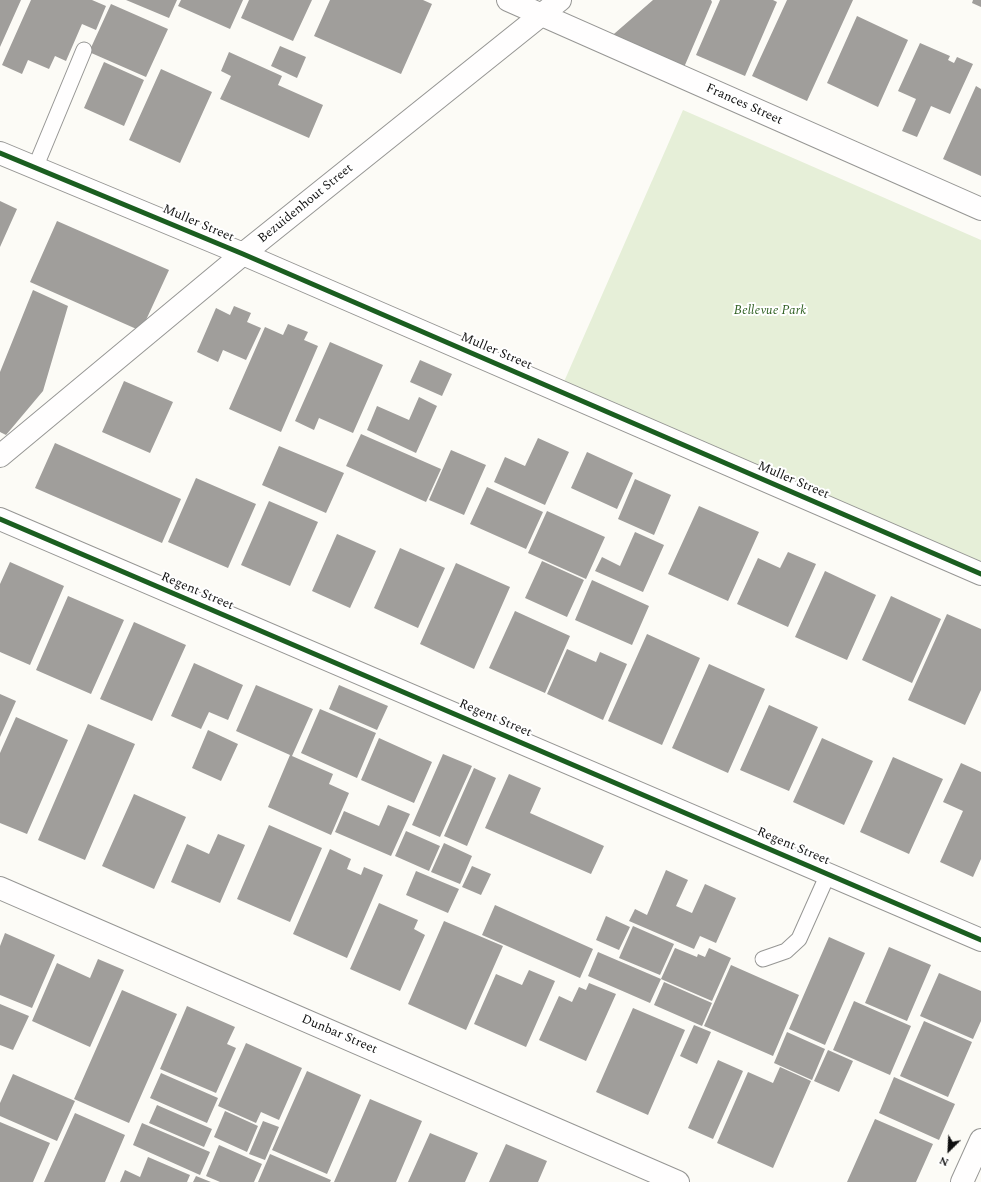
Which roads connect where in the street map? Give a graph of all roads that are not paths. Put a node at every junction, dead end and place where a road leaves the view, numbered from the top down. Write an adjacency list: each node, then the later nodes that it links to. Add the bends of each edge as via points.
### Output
1 (508, 0): 3 (street, Frances Street)
2 (560, 0): 3 (street, Bezuidenhout Street)
3 (541, 14): 7 (street, Frances Street); 8 (street, Bezuidenhout Street)
4 (84, 50): 6 (lane)
5 (0, 153): 6 (street, Muller Street)
6 (35, 168): 8 (street, Muller Street)
7 (981, 209)
8 (243, 254): 9 (street, Bezuidenhout Street); 11 (street, Muller Street)
9 (0, 456)
10 (0, 519): 12 (street, Regent Street)
11 (981, 574)
12 (828, 874): 14 (street, Regent Street); 15 (lane, via 799,939 786,950)
13 (0, 888): 17 (street, Dunbar Street)
14 (981, 940)
15 (763, 959)
16 (981, 1140): 18 (street)
17 (678, 1182)
18 (962, 1182)

